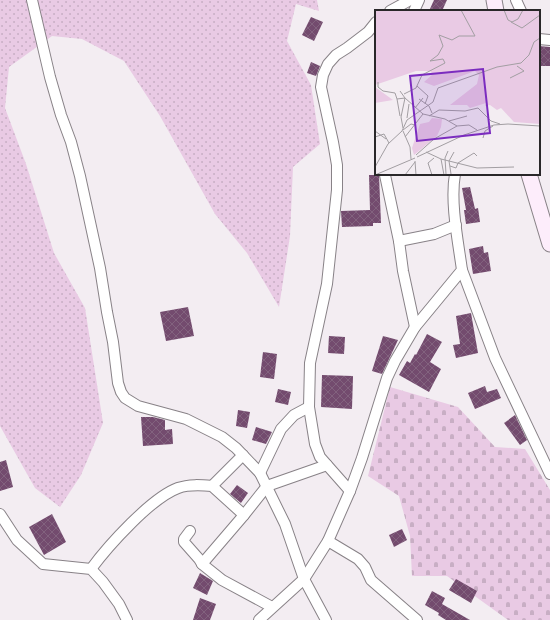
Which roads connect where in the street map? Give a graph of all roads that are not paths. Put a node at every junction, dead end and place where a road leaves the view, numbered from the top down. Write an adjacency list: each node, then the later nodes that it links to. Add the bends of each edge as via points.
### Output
1 (32, 0): 22 (street, via 50,77 80,176 100,268 121,392 125,398 138,406 186,419 211,431)
2 (410, 0): 6 (street)
3 (419, 0): 7 (street)
4 (494, 0): 8 (street)
5 (516, 0): 9 (street)
6 (392, 10)
7 (414, 10)
8 (496, 10)
9 (521, 10)
10 (375, 23): 21 (street, via 368,32 336,55 323,75 321,87 337,165 337,190 327,284 310,363)
11 (540, 39): 12 (street)
12 (550, 40)
13 (385, 175): 17 (street)
14 (455, 175): 16 (street)
15 (529, 175): 18 (street)
16 (456, 225): 17 (street, via 434,234); 19 (street)
17 (398, 241): 20 (street)
18 (550, 244)
19 (462, 270): 20 (street); 25 (street, via 495,358)
20 (415, 327): 28 (street, via 387,378)
21 (309, 407): 23 (street, via 315,444 320,458); 24 (street, via 294,415 281,429)
22 (244, 455): 24 (street); 26 (street)
23 (327, 465): 27 (street); 28 (street)
24 (260, 473): 27 (street)
25 (550, 474)
26 (212, 486): 30 (street); 34 (street, via 179,487 164,496 147,508 104,552)
27 (267, 486): 30 (street); 35 (street, via 285,524)
28 (350, 491): 32 (street)
29 (0, 514): 34 (street, via 17,540 43,564)
30 (244, 515): 33 (street)
31 (190, 531): 33 (street, via 184,542)
32 (328, 541): 35 (street); 37 (street, via 358,559 366,567 371,580)
33 (202, 564): 36 (street, via 222,580)
34 (91, 570): 38 (street, via 119,604)
35 (304, 578): 36 (street); 40 (street)
36 (272, 607): 39 (street)
37 (414, 619)
38 (127, 620)
39 (259, 620)
40 (326, 620)

